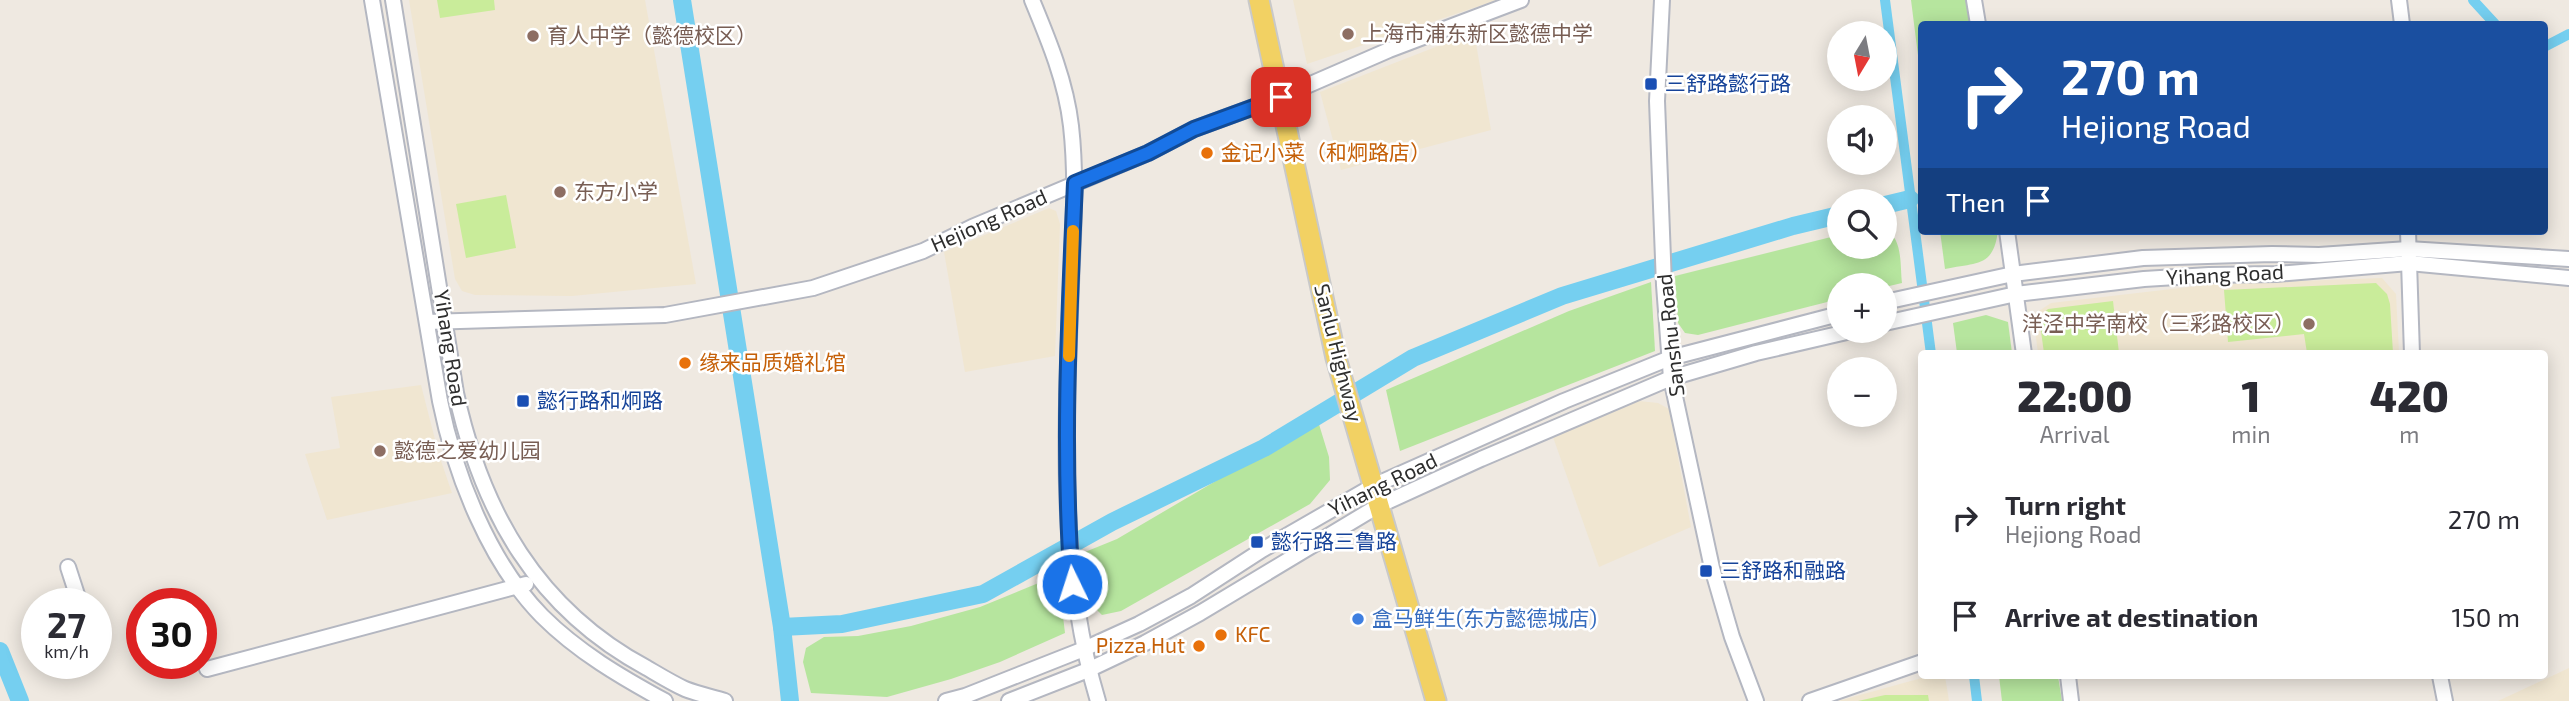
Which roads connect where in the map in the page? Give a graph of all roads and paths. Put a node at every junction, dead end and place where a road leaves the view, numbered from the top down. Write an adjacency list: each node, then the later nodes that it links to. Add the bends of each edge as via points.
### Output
1 (372, 0): 24 (street, Yihang Road)
2 (393, 0): 23 (street, Yihang Road)
3 (1032, 0): 12 (street, via 1063,82)
4 (1259, 0): 11 (main road, Sanlu Highway)
5 (1521, 0): 11 (street, Hejiong Road)
6 (1662, 0): 28 (street, Sanshu Road, via 1657,101)
7 (1975, 0): 9 (street)
8 (2399, 0): 10 (street)
9 (1978, 21)
10 (2402, 21)
11 (1281, 97): 12 (street, Hejiong Road, via 1194,129); 30 (main road, Sanlu Highway, via 1335,350)
12 (1075, 183): 23 (street, Hejiong Road, via 923,251 813,288 665,316); 36 (street, via 1067,516 1072,584)
13 (2008, 235): 17 (street)
14 (2408, 235): 15 (street)
15 (2408, 256): 16 (street, Yihang Road); 17 (street, Yihang Road, via 2143,258); 18 (street, Yihang Road); 19 (street, Yihang Road, via 2276,274 2157,278); 27 (street)
16 (2569, 259)
17 (2014, 274): 19 (street); 20 (street, Yihang Road)
18 (2569, 278)
19 (2016, 294): 22 (street, Yihang Road); 26 (street)
20 (1897, 299)
21 (1827, 317): 28 (street, Yihang Road)
22 (1897, 320)
23 (445, 322): 24 (street, Hejiong Road); 33 (street, Yihang Road, via 456,393 476,469 508,536)
24 (427, 323): 34 (street, Yihang Road, via 447,438 491,546)
25 (1827, 337): 29 (street, Yihang Road)
26 (2023, 350)
27 (2412, 350)
28 (1670, 358): 29 (street, Sanshu Road); 30 (street, Yihang Road)
29 (1671, 378): 31 (street, Yihang Road); 48 (street, Sanshu Road, via 1712,569)
30 (1373, 486): 31 (main road, Sanlu Highway); 36 (street, Yihang Road, via 1191,596)
31 (1378, 506): 39 (street, Yihang Road, via 1200,613); 47 (main road, Sanlu Highway)
32 (68, 567): 35 (street)
33 (538, 580): 34 (street); 43 (street, Yihang Road, via 583,626 626,657 684,689)
34 (519, 586): 38 (street); 42 (street, Yihang Road, via 573,644)
35 (75, 588)
36 (1084, 649): 39 (street); 44 (street, Yihang Road)
37 (1918, 663): 49 (street)
38 (217, 666)
39 (1088, 670): 45 (street, Yihang Road); 46 (street)
40 (2068, 679): 50 (street)
41 (2441, 679): 51 (street)
42 (665, 701)
43 (725, 701)
44 (946, 701)
45 (1009, 701)
46 (1098, 701)
47 (1436, 701)
48 (1756, 701)
49 (1810, 701)
50 (2071, 701)
51 (2445, 701)

